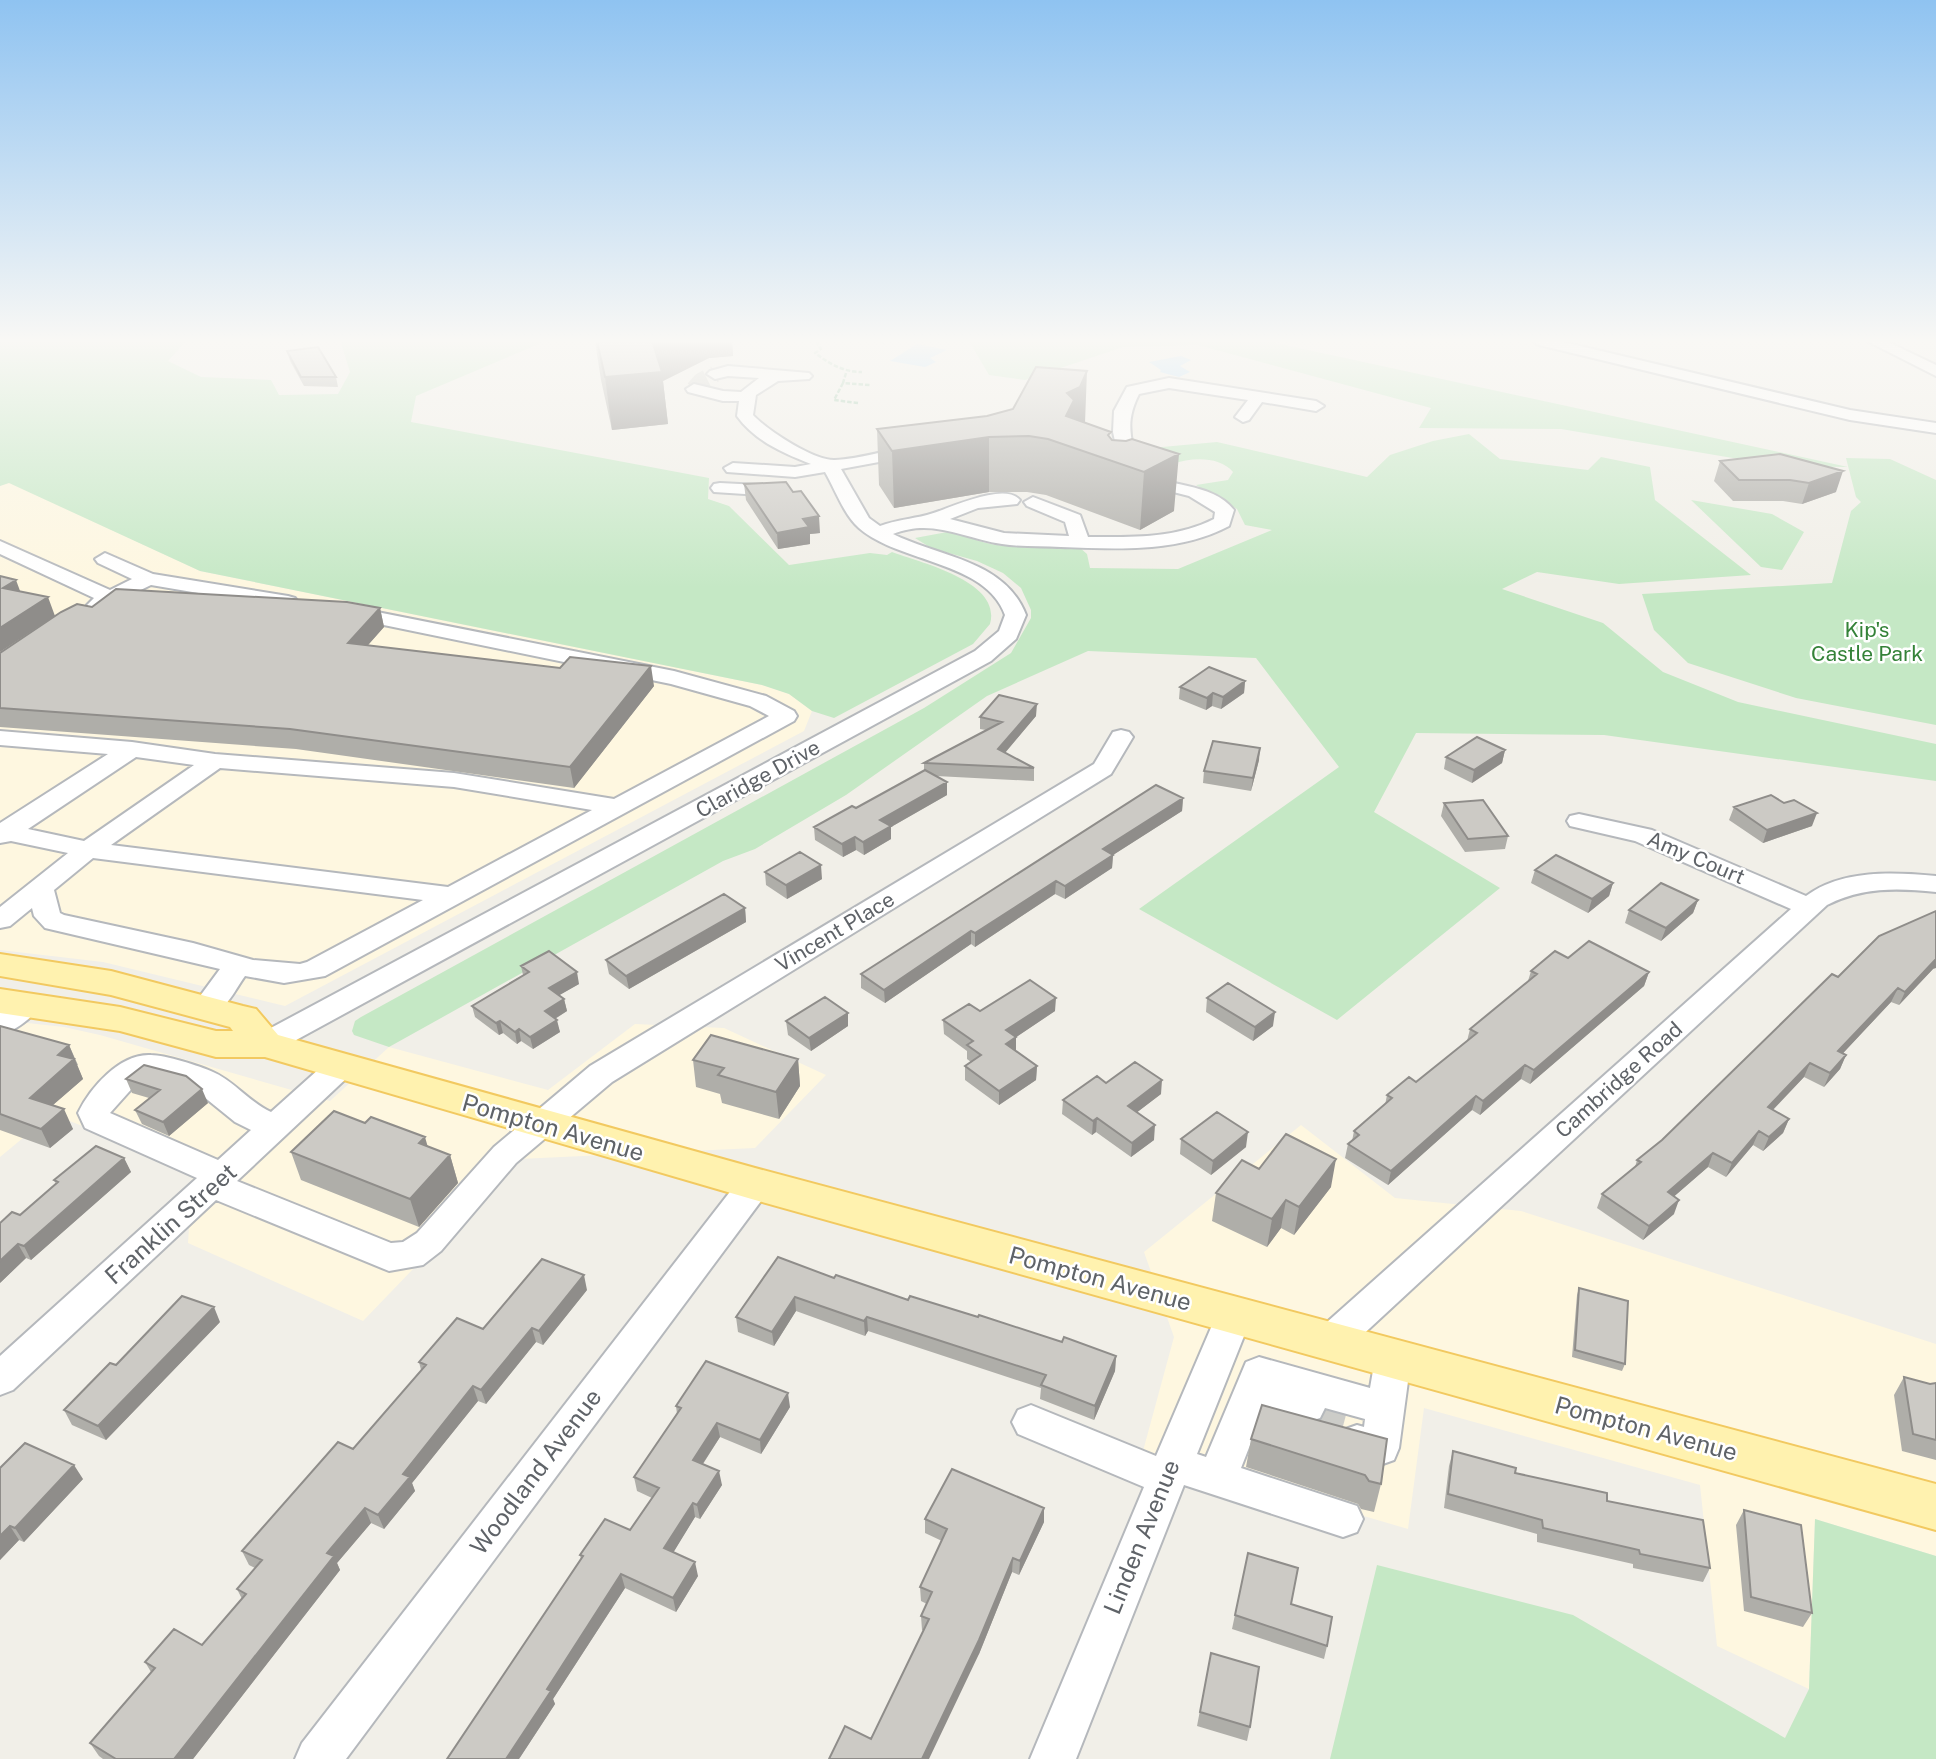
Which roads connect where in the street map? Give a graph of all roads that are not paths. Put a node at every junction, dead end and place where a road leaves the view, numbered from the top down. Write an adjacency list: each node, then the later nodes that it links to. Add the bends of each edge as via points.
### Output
1 (750, 423): 6 (street, via 779,444)
2 (1121, 423): 9 (street, via 1120,451)
3 (1903, 423): 4 (street)
4 (1936, 428)
5 (929, 456): 6 (street, via 908,450)
6 (831, 466): 8 (street); 16 (street, Claridge Drive, via 862,521)
7 (733, 468): 8 (street)
8 (795, 472): 11 (street, via 781,491)
9 (1143, 478): 10 (street); 17 (street, via 1195,492 1225,510 1222,523)
10 (1125, 486)
11 (720, 488)
12 (1011, 500): 15 (street, via 975,503)
13 (1033, 502): 18 (street, via 1073,519)
14 (1161, 519): 17 (street)
15 (930, 520): 16 (street, via 899,524); 18 (street, via 1004,539)
16 (877, 533): 41 (street, Claridge Drive, via 999,585 1014,616 1003,641 983,656)
17 (1199, 534): 18 (street, via 1153,541)
18 (1080, 540)
19 (0, 547): 22 (street)
20 (105, 559): 21 (street)
21 (148, 579): 22 (street); 28 (street, via 376,616 674,678 758,701 786,716)
22 (110, 598): 23 (street)
23 (80, 614)
24 (1121, 737): 43 (street, Vincent Place, via 1103,769 601,1074)
25 (0, 738): 26 (street)
26 (132, 750): 27 (street); 30 (street)
27 (215, 761): 28 (street, via 454,780); 31 (street)
28 (618, 807): 34 (street)
29 (1579, 821): 35 (street, Amy Court, via 1643,835)
30 (3, 833): 31 (street)
31 (88, 850): 33 (street); 34 (street)
32 (1936, 884): 35 (street, Cambridge Road, via 1859,883 1830,892)
33 (40, 888): 36 (street); 38 (street, via 48,916 55,922)
34 (453, 896): 38 (street, via 315,970 293,974)
35 (1809, 907): 48 (street, Cambridge Road)
36 (0, 920)
37 (0, 965): 39 (main road, via 111,983)
38 (238, 965): 39 (street)
39 (207, 1007): 41 (main road, via 243,1018)
40 (9, 1010): 41 (main road, Pompton Avenue, via 120,1019 216,1044)
41 (265, 1044): 42 (main road, Pompton Avenue)
42 (340, 1067): 43 (main road, Pompton Avenue); 44 (street, Franklin Street)
43 (542, 1125): 45 (street, Vincent Place, via 505,1155 429,1242 411,1255 389,1257); 46 (main road, Pompton Avenue)
44 (275, 1128): 45 (street, Franklin Street); 45 (street, Vincent Place, via 246,1114 204,1080 150,1065 125,1076 98,1104 96,1121)
45 (218, 1181): 50 (street, Franklin Street)
46 (755, 1184): 47 (main road, Pompton Avenue); 59 (street, Woodland Avenue)
47 (1234, 1316): 48 (main road, Pompton Avenue); 51 (street, Linden Avenue)
48 (1330, 1342): 49 (main road, Pompton Avenue)
49 (1393, 1359): 52 (street, via 1371,1424 1259,1373); 57 (main road, Pompton Avenue)
50 (0, 1379)
51 (1206, 1384): 52 (street); 55 (street, Linden Avenue)
52 (1249, 1399): 53 (street); 56 (street)
53 (1304, 1417)
54 (1031, 1422): 55 (street)
55 (1169, 1471): 56 (street); 60 (street, Linden Avenue)
56 (1217, 1479): 58 (street)
57 (1936, 1507)
58 (1343, 1518)
59 (318, 1759)
60 (1053, 1759)

